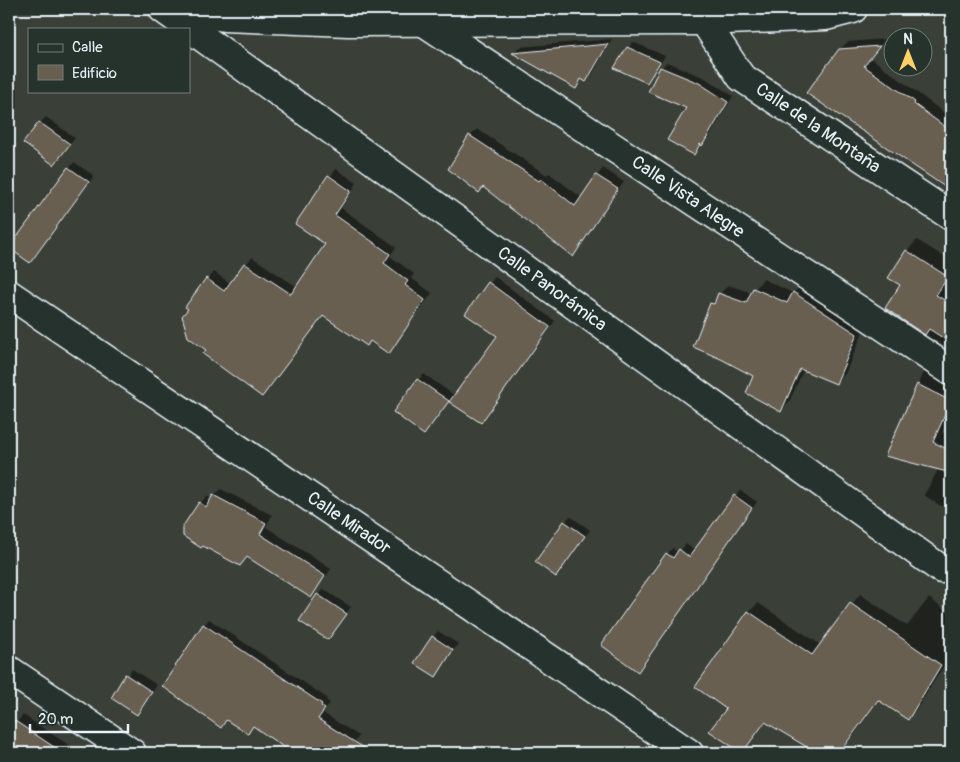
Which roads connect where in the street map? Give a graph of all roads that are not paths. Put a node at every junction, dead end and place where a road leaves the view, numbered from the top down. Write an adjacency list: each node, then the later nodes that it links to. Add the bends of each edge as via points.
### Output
1 (163, 9): 7 (street, Calle Panorámica)
2 (173, 9): 4 (street)
3 (853, 9): 5 (street, via 826,16)
4 (227, 13): 6 (street)
5 (704, 21): 6 (street); 9 (street, Calle de la Montaña, via 741,77)
6 (424, 22): 11 (street, Calle Vista Alegre)
7 (189, 28)
8 (190, 28): 12 (street, Calle Panorámica)
9 (951, 216)
10 (9, 294): 15 (street, Calle Mirador)
11 (951, 371)
12 (941, 569)
13 (9, 670): 14 (street)
14 (132, 753)
15 (689, 753)

